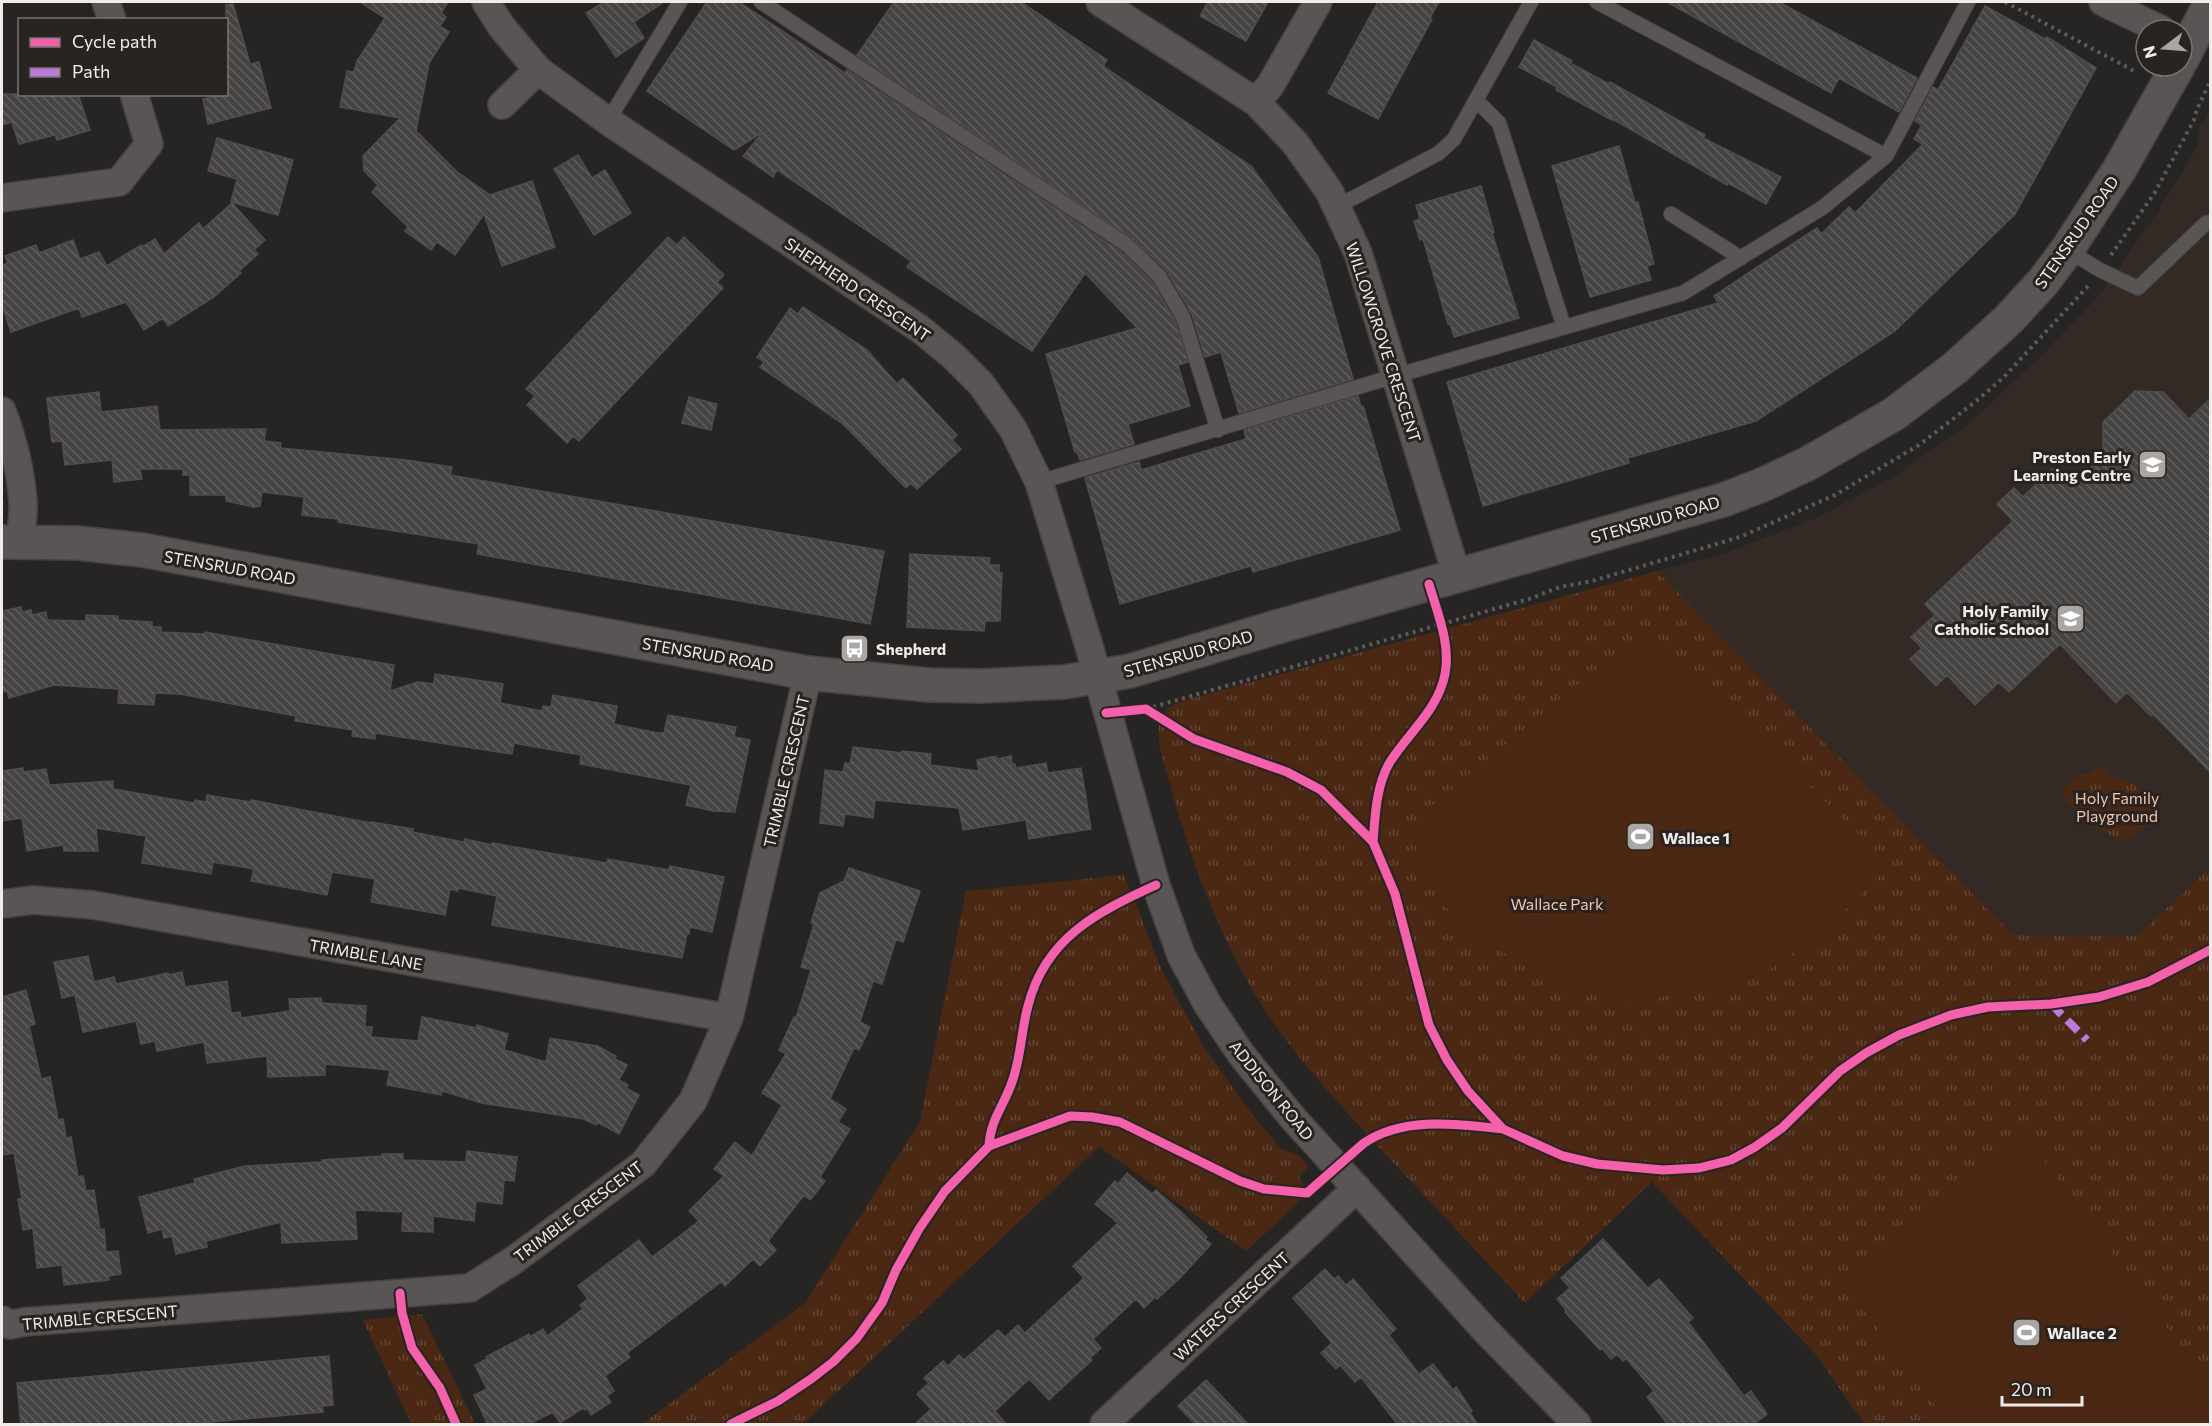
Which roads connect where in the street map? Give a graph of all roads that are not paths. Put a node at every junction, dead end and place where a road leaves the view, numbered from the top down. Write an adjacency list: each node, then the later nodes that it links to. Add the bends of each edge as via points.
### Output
1 (106, 2): 12 (street)
2 (486, 2): 15 (street, SHEPHERD CRESCENT)
3 (680, 2): 21 (lane)
4 (761, 2): 32 (lane, via 1127,245 1159,276 1183,317)
5 (1318, 2): 19 (street, via 1270,86)
6 (1531, 2): 18 (lane)
7 (1597, 2): 22 (lane)
8 (1968, 2): 22 (lane)
9 (2103, 2): 13 (street)
10 (1104, 3): 19 (street, WILLOWGROVE CRESCENT)
11 (2211, 4): 14 (street, STENSRUD ROAD)
12 (110, 18)
13 (2134, 20)
14 (2194, 32)
15 (538, 70): 20 (street); 21 (street, SHEPHERD CRESCENT)
16 (2168, 78): 27 (street, STENSRUD ROAD, via 2119,170)
17 (135, 96): 23 (street, via 149,144 119,182)
18 (1476, 100): 24 (lane, via 1454,139 1439,153); 29 (lane, via 1499,123)
19 (1256, 102): 24 (street, WILLOWGROVE CRESCENT, via 1294,143)
20 (502, 105)
21 (608, 120): 33 (street, SHEPHERD CRESCENT, via 920,329 981,384 1013,429)
22 (1886, 156): 28 (lane, via 1822,208)
23 (2, 198)
24 (1336, 207): 30 (street, WILLOWGROVE CRESCENT, via 1358,253)
25 (1671, 214): 28 (lane)
26 (2211, 222): 27 (lane, via 2138,288)
27 (2067, 250): 35 (street, STENSRUD ROAD, via 2016,312 1955,368 1894,414 1808,464 1723,500)
28 (1741, 258): 29 (lane, via 1683,293)
29 (1564, 327): 30 (lane)
30 (1395, 376): 32 (lane); 35 (street, WILLOWGROVE CRESCENT)
31 (2, 411): 34 (street, via 18,468 23,504)
32 (1218, 430): 33 (lane)
33 (1039, 482): 37 (street, SHEPHERD CRESCENT)
34 (11, 541): 36 (street, STENSRUD ROAD, via 142,550)
35 (1457, 576): 37 (street, STENSRUD ROAD, via 1155,665)
36 (808, 673): 37 (street, STENSRUD ROAD, via 930,686 1049,683); 39 (street, TRIMBLE CRESCENT)
37 (1097, 677): 40 (street, ADDISON ROAD, via 1155,885 1181,955 1241,1054 1292,1117)
38 (2, 904): 39 (street, TRIMBLE LANE, via 33,900 93,905)
39 (729, 1018): 41 (street, TRIMBLE CRESCENT, via 693,1101 643,1164 470,1288 10,1325)
40 (1358, 1188): 42 (street, WATERS CRESCENT); 43 (street, ADDISON ROAD)
41 (2, 1320)
42 (1104, 1425)
43 (1577, 1425)

